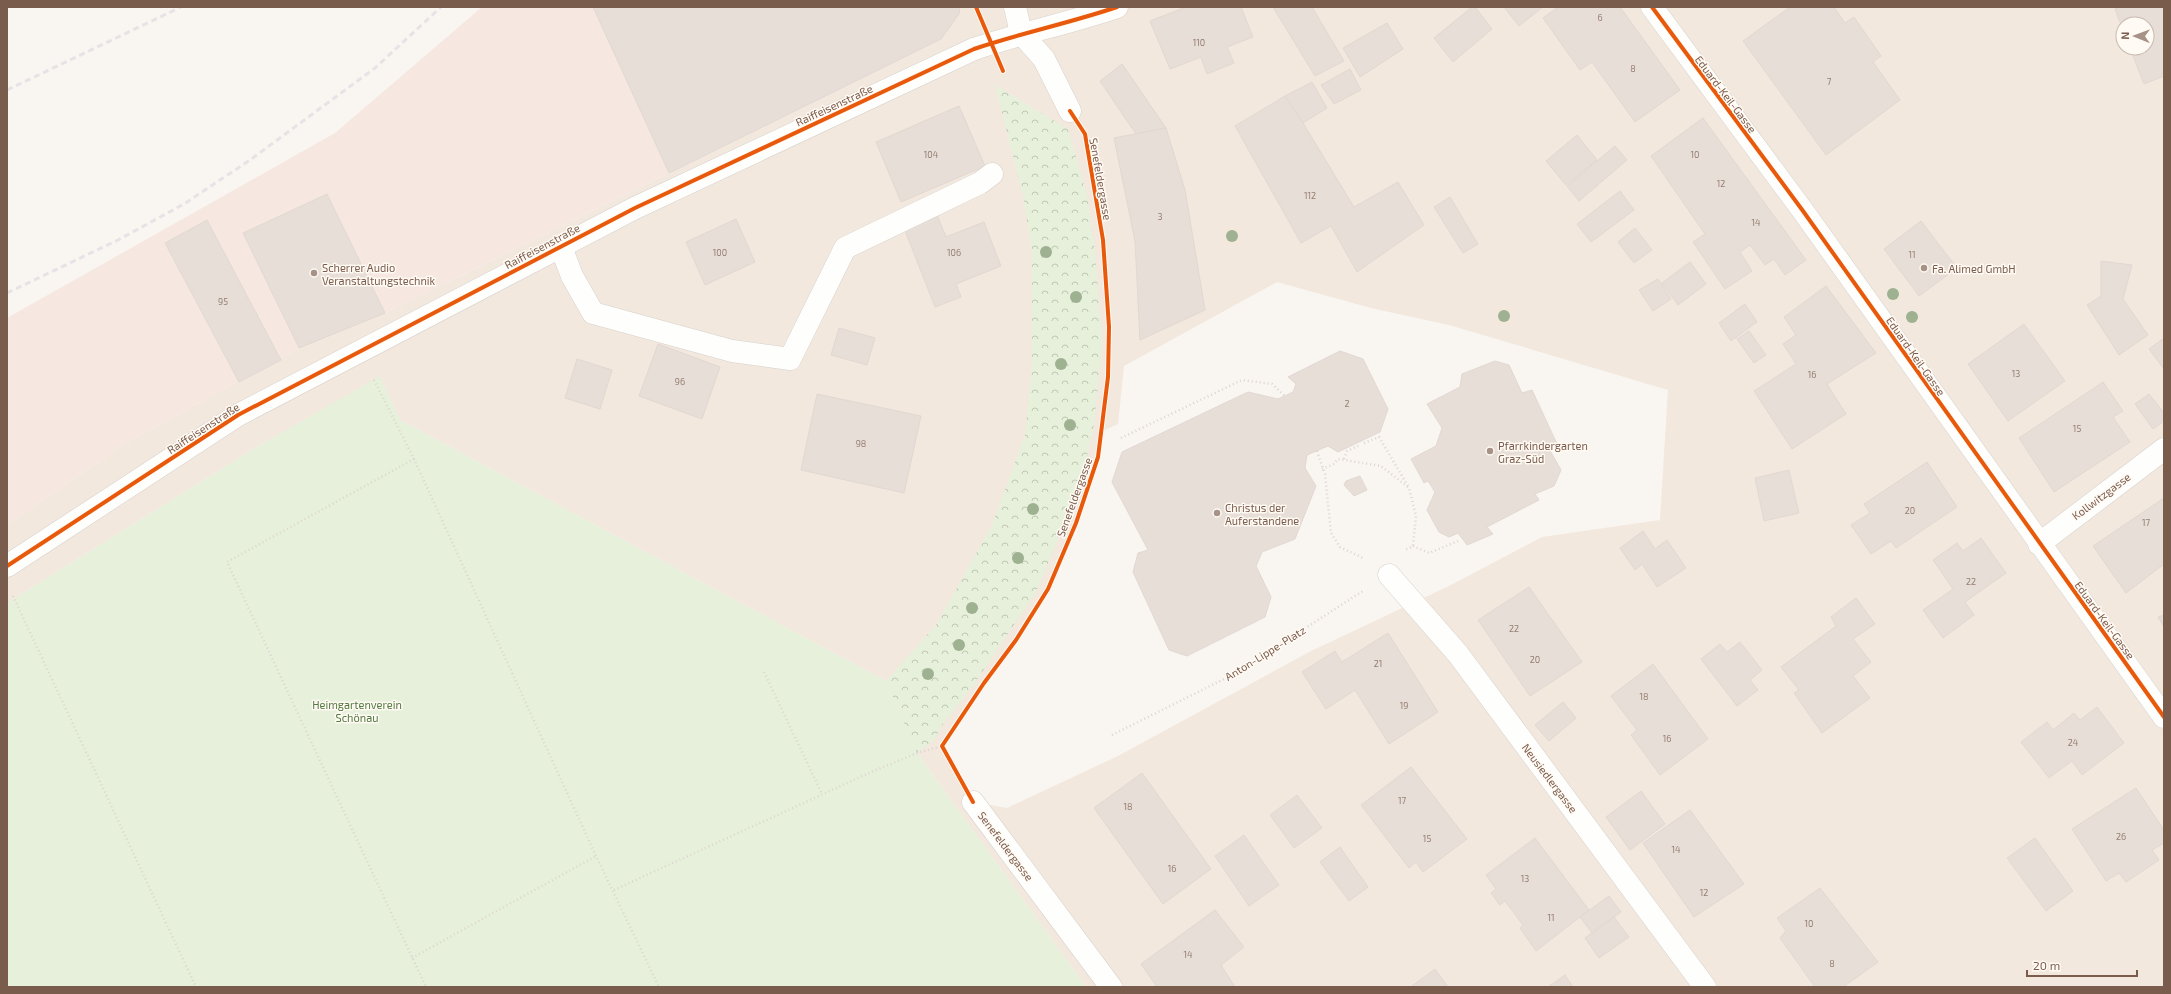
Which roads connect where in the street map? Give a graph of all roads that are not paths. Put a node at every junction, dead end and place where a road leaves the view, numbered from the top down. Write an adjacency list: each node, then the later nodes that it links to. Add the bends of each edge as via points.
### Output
1 (1015, 7): 4 (street)
2 (1117, 7): 4 (street, Raiffeisenstraße)
3 (1652, 7): 9 (street, Eduard-Keil-Gasse, via 1803,211)
4 (1021, 33): 5 (street, via 1044,59); 7 (street, Raiffeisenstraße, via 967,53 635,208)
5 (1070, 111)
6 (992, 174): 7 (street, via 980,183 845,248 790,359 732,351 593,313 572,276)
7 (561, 246): 10 (street, Raiffeisenstraße, via 238,415)
8 (2164, 448): 9 (street, Kollwitzgasse)
9 (2039, 544): 12 (street, Eduard-Keil-Gasse)
10 (7, 566)
11 (1388, 575): 15 (street, Neusiedlergasse, via 1458,654)
12 (2164, 717)
13 (973, 802): 14 (street, Senefeldergasse)
14 (1111, 987)
15 (1704, 987)

